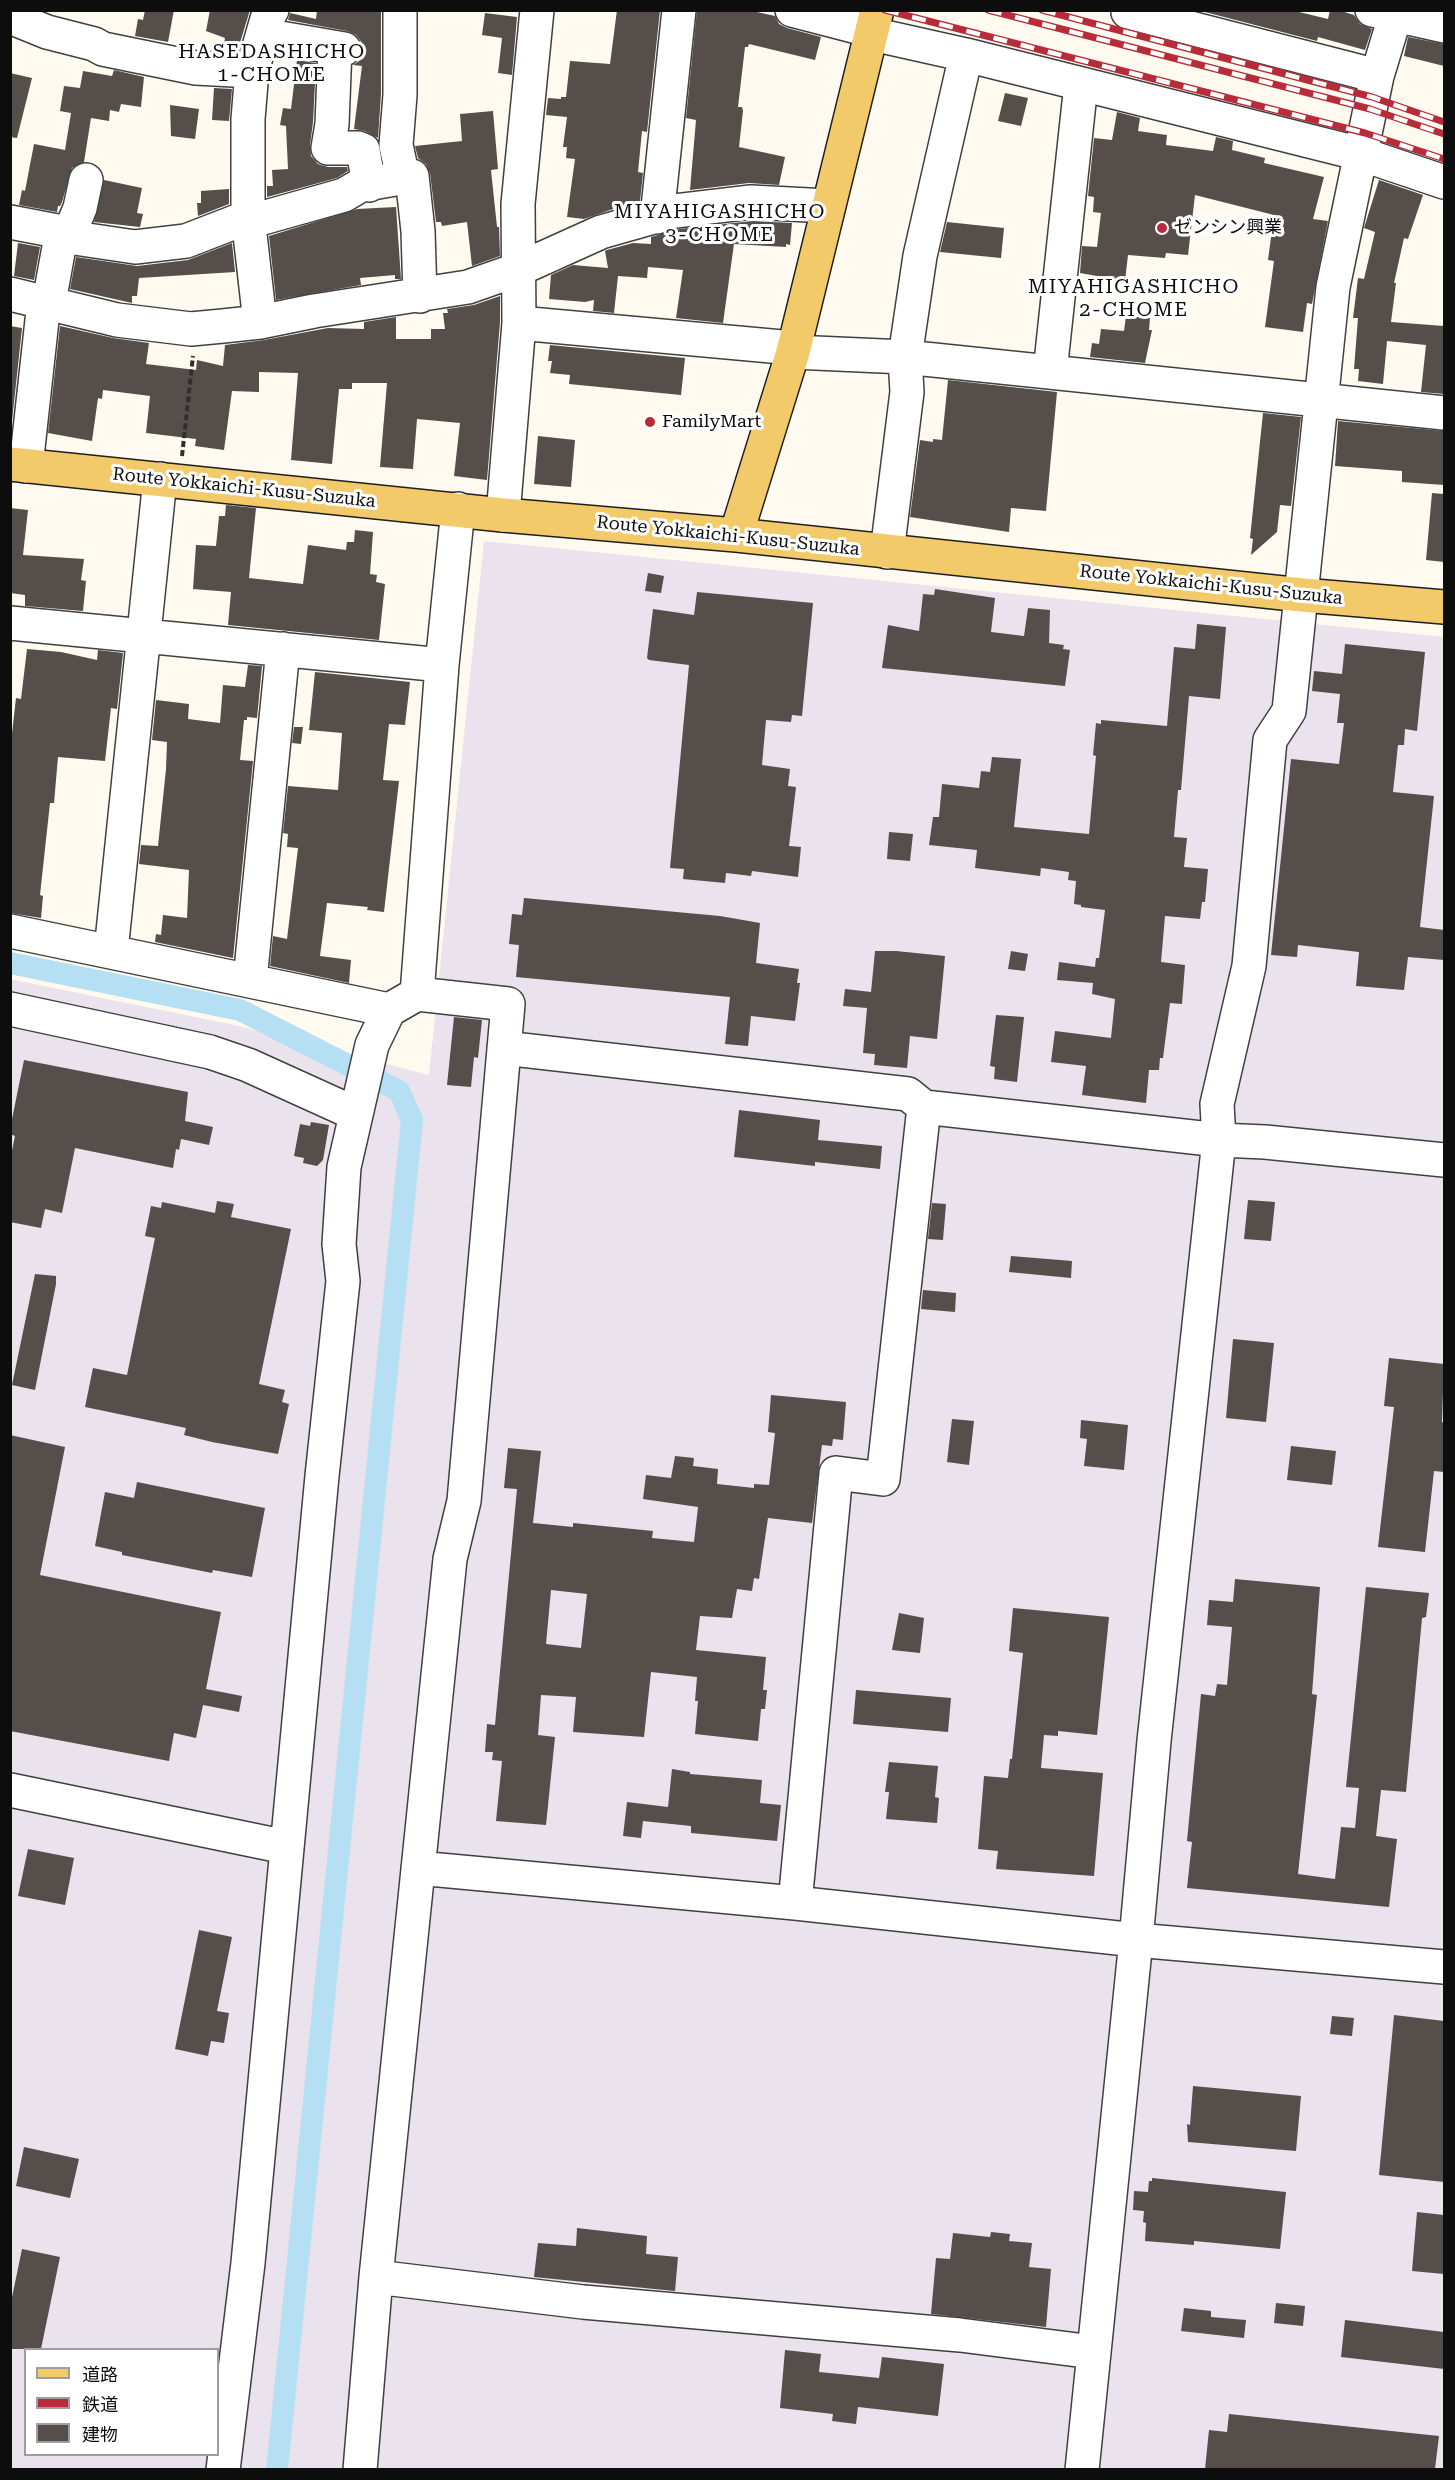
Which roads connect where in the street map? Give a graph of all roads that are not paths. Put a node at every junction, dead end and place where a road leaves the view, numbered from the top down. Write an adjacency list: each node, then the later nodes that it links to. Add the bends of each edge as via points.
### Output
1 (400, 10): 16 (street, via 396,145)
2 (537, 10): 25 (street, via 518,204)
3 (678, 10): 22 (street)
4 (792, 10): 9 (street)
5 (1126, 11): 14 (street)
6 (1388, 12): 10 (street); 14 (street)
7 (10, 17): 12 (street, via 104,49 196,68)
8 (268, 23): 12 (street); 19 (street, via 339,49 328,148 363,150)
9 (874, 25): 11 (street); 20 (main road)
10 (1444, 26)
11 (966, 55): 13 (street); 32 (street, via 924,236)
12 (252, 71): 21 (street)
13 (1081, 84): 15 (street); 33 (street)
14 (1375, 87): 15 (street)
15 (1361, 154): 18 (street); 34 (street, via 1333,287)
16 (404, 178): 19 (street); 27 (street, via 412,176)
17 (86, 180): 24 (street, via 80,208)
18 (1444, 182)
19 (369, 185): 21 (street, via 260,219)
20 (828, 206): 22 (street, via 751,202 675,211); 31 (main road)
21 (248, 217): 24 (street, via 186,241 164,244 118,246); 29 (street)
22 (657, 217): 25 (street, via 601,232)
23 (10, 222): 24 (street)
24 (62, 235): 28 (street)
25 (519, 268): 27 (street, via 468,287); 30 (street)
26 (10, 294): 28 (street)
27 (420, 296): 29 (street)
28 (47, 302): 29 (street, via 117,320 196,328); 36 (street)
29 (260, 322)
30 (519, 323): 31 (street); 39 (street)
31 (793, 350): 32 (street); 40 (main road)
32 (905, 357): 33 (street); 41 (street, via 907,392)
33 (1050, 372): 34 (street)
34 (1321, 400): 35 (street); 42 (street)
35 (1444, 413)
36 (18, 465): 37 (main road, Route Yokkaichi-Kusu-Suzuka)
37 (170, 480): 38 (main road, Route Yokkaichi-Kusu-Suzuka); 45 (street)
38 (458, 509): 39 (main road, Route Yokkaichi-Kusu-Suzuka); 47 (street)
39 (503, 515): 40 (main road, Route Yokkaichi-Kusu-Suzuka)
40 (736, 535): 41 (main road, Route Yokkaichi-Kusu-Suzuka)
41 (887, 552): 42 (main road, Route Yokkaichi-Kusu-Suzuka)
42 (1302, 594): 43 (main road, Route Yokkaichi-Kusu-Suzuka); 56 (street, via 1289,711 1270,740 1249,966 1217,1104)
43 (1444, 608)
44 (10, 623): 45 (street)
45 (143, 635): 46 (street); 49 (street)
46 (283, 649): 47 (street); 50 (street)
47 (442, 665): 51 (street)
48 (10, 931): 49 (street)
49 (111, 951): 50 (street)
50 (250, 980): 51 (street)
51 (403, 1002): 53 (street, via 508,1004); 54 (street, via 372,1045)
52 (10, 1009): 54 (street, via 210,1052)
53 (504, 1048): 55 (street, via 908,1094); 60 (street, via 464,1501 450,1559)
54 (358, 1106): 59 (street, via 344,1167 339,1244 343,1281)
55 (924, 1107): 56 (street); 61 (street, via 883,1479 836,1473)
56 (1219, 1140): 57 (street); 62 (street)
57 (1444, 1160)
58 (10, 1790): 59 (street)
59 (286, 1847): 66 (street, via 248,2263)
60 (418, 1868): 61 (street); 64 (street)
61 (795, 1903): 62 (street)
62 (1136, 1940): 63 (street); 65 (street)
63 (1444, 1967)
64 (376, 2277): 65 (street, via 583,2302); 67 (street)
65 (1093, 2352): 68 (street)
66 (223, 2469)
67 (360, 2469)
68 (1082, 2469)

